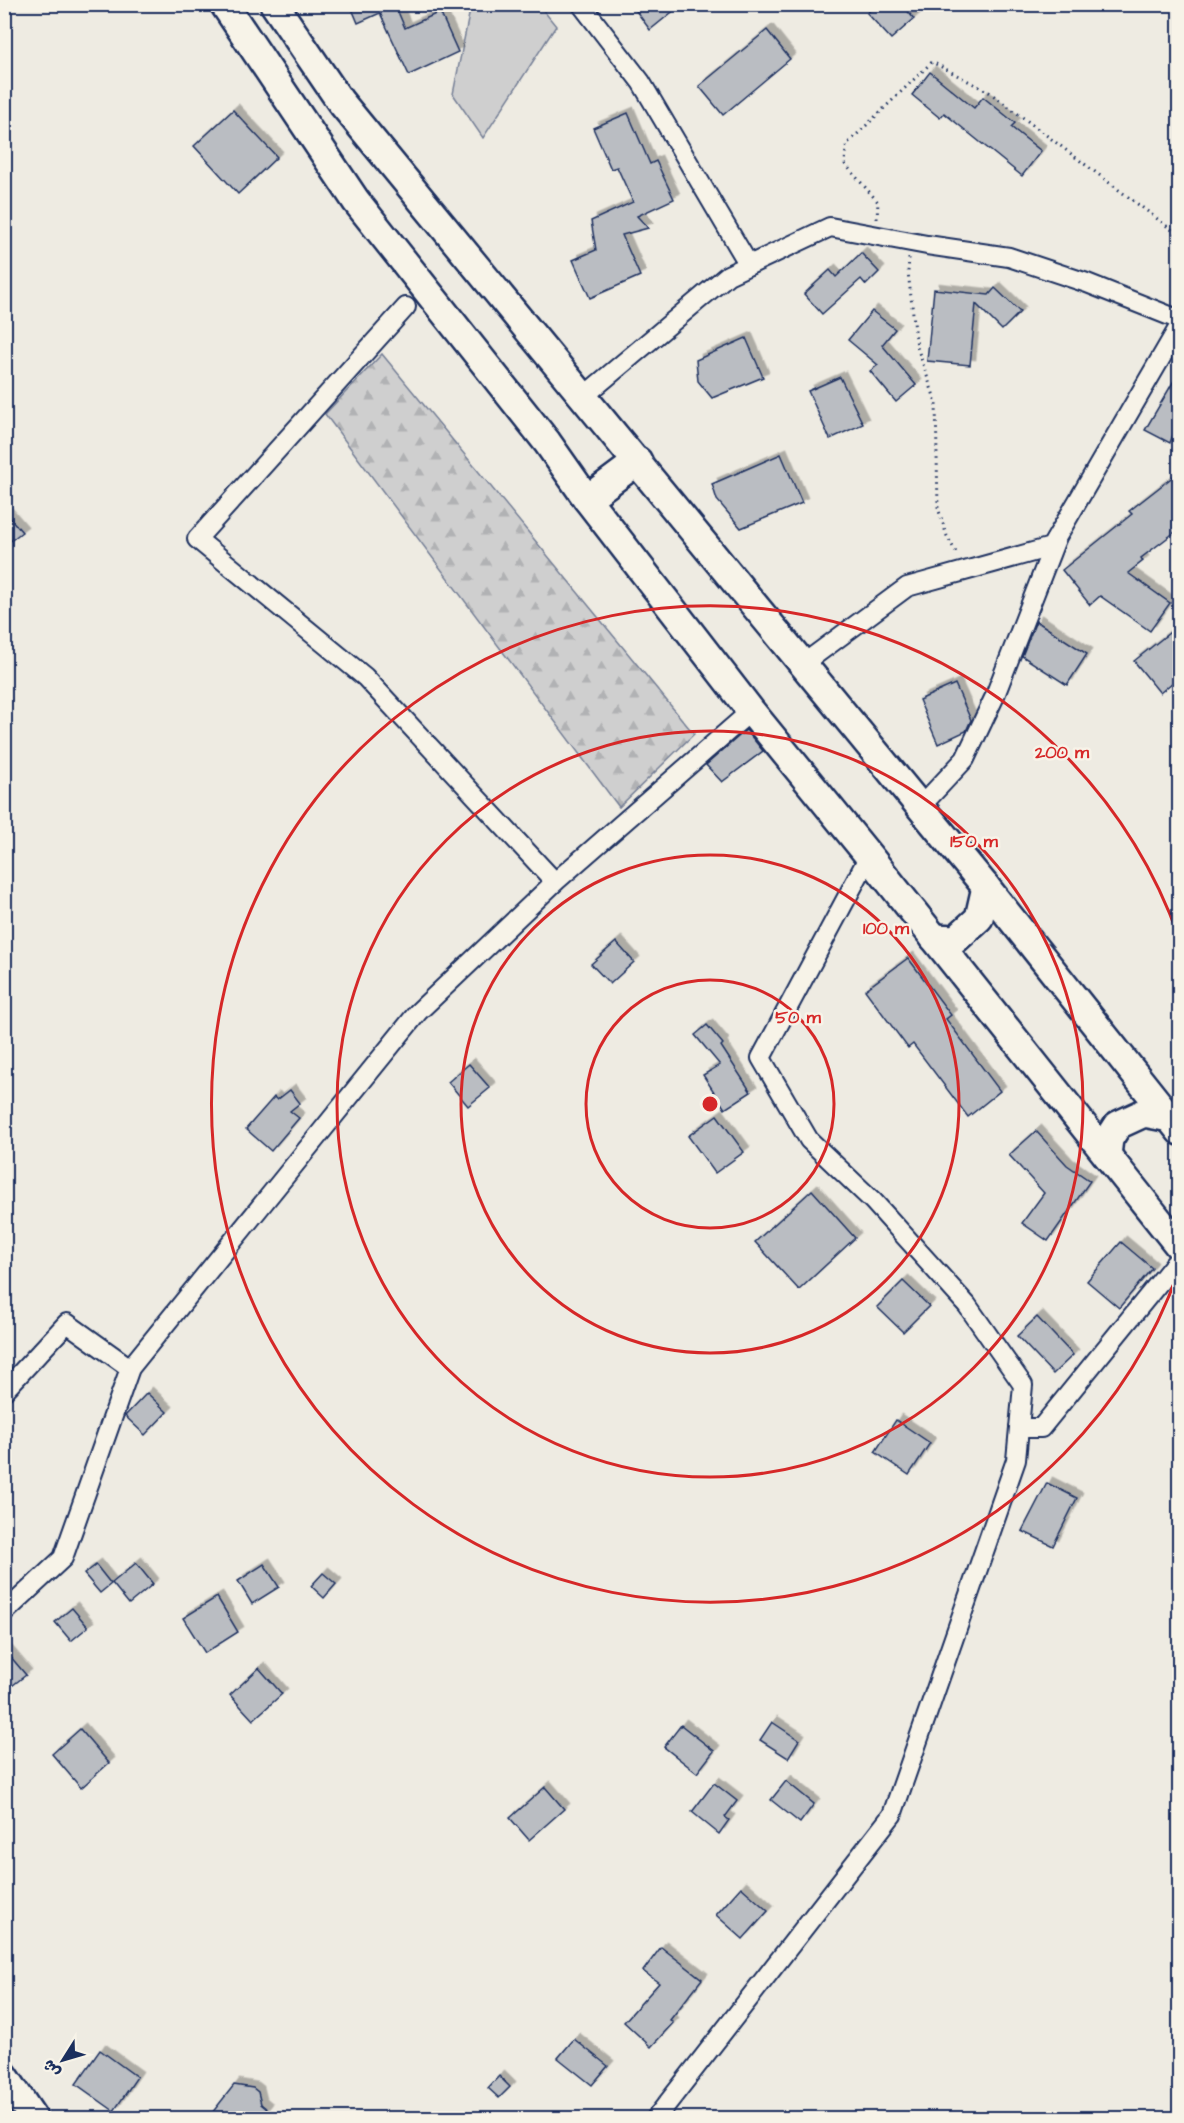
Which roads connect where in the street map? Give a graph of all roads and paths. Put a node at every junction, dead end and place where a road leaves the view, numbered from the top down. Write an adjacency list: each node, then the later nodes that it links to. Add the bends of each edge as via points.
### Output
1 (224, 4): 13 (main road, via 356,201 540,433)
2 (273, 4): 11 (main road, via 340,101)
3 (581, 4): 7 (street, via 641,82)
4 (870, 235): 5 (path, via 878,215 878,202 845,164 846,145 932,62 989,92); 6 (street); 7 (street, via 830,227)
5 (1179, 236)
6 (911, 242): 9 (street, via 1009,257); 15 (path, via 908,272 917,347 936,402 938,508 947,536)
7 (749, 265): 11 (street, via 728,275)
8 (406, 307): 20 (street, via 197,539 364,677)
9 (1179, 320)
10 (1179, 325): 14 (street)
11 (583, 397): 12 (main road)
12 (638, 461): 13 (main road); 16 (main road)
13 (587, 499): 17 (main road)
14 (1057, 537): 15 (street, via 1051,547); 18 (street, via 994,698 965,759)
15 (966, 570): 16 (street, via 907,587)
16 (803, 664): 18 (main road)
17 (751, 711): 19 (main road); 20 (street)
18 (921, 806): 21 (main road)
19 (869, 856): 22 (main road); 29 (street, via 761,1058 809,1140 873,1201 974,1314 1023,1385)
20 (555, 882): 27 (street, via 418,1012)
21 (987, 887): 22 (main road, via 979,918 956,939); 23 (main road)
22 (934, 938): 24 (main road)
23 (1175, 1124): 24 (main road, via 1144,1113 1118,1125 1109,1139)
24 (1107, 1155): 25 (main road)
25 (1179, 1247)
26 (1179, 1257): 29 (street, via 1041,1428)
27 (130, 1368): 28 (street, via 67,1323); 30 (street, via 63,1558)
28 (4, 1391)
29 (1019, 1428): 33 (street, via 1016,1460 892,1815)
30 (4, 1613)
31 (4, 2075): 32 (main road)
32 (33, 2118)
33 (656, 2118)

